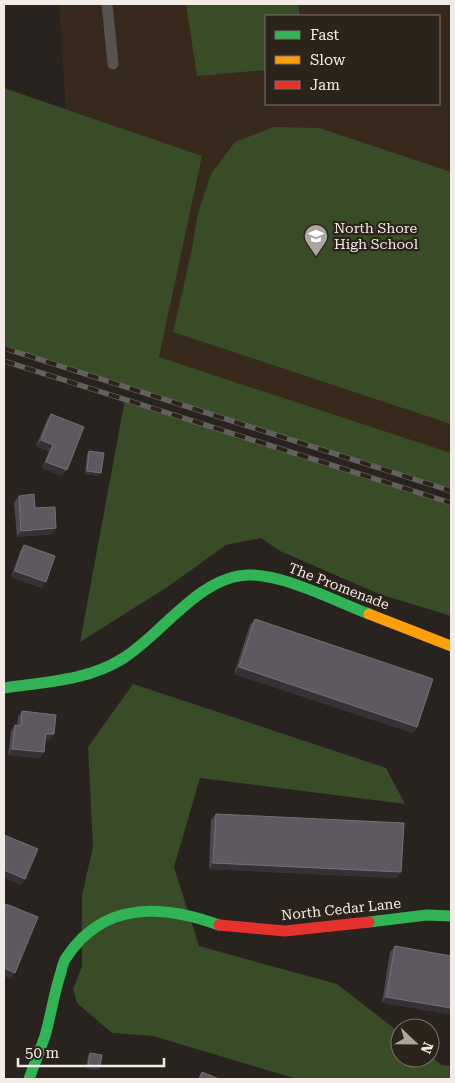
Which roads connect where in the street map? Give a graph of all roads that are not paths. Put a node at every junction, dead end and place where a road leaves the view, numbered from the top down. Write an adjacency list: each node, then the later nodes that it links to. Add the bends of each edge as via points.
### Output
1 (107, 4): 2 (lane)
2 (113, 64)
3 (451, 646): 4 (street, The Promenade, via 279,579 247,575 207,588 120,661 64,679)
4 (4, 688)
5 (451, 916): 6 (street, North Cedar Lane, via 427,915 285,931 222,926 195,916 143,910 118,915 90,930 65,959 45,1035)
6 (29, 1079)

